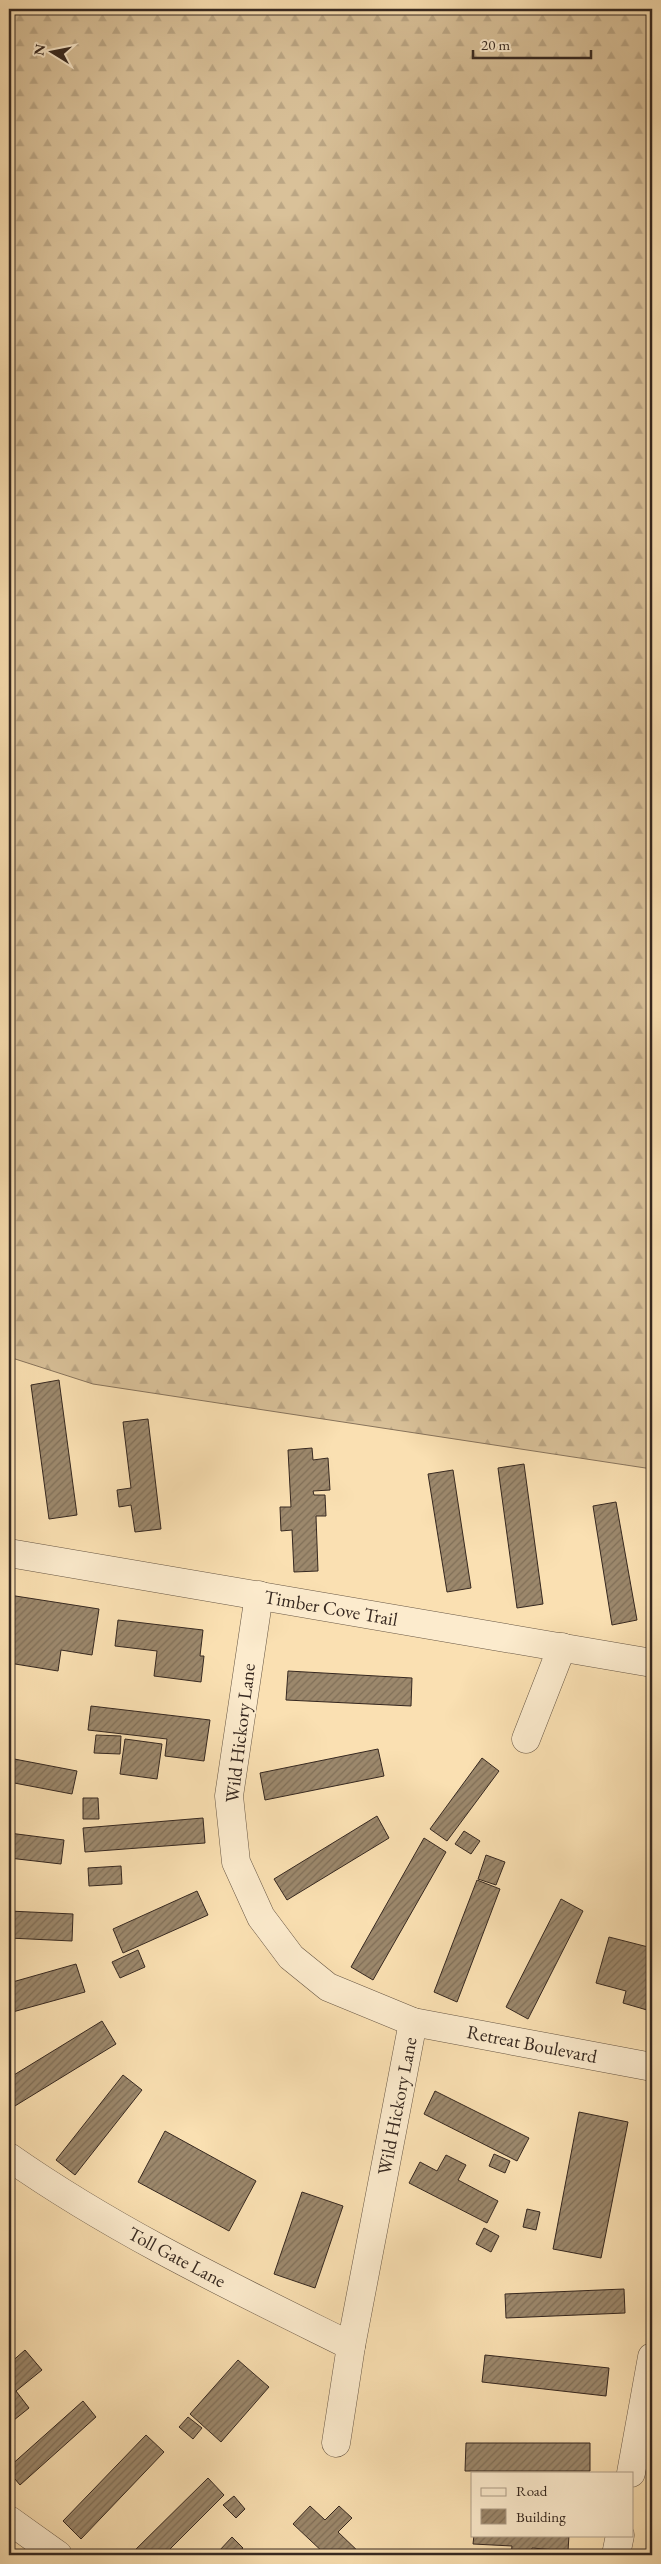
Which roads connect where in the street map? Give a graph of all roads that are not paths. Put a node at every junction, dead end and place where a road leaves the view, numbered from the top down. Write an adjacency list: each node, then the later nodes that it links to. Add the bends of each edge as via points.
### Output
1 (9, 1553): 2 (street, Timber Cove Trail)
2 (259, 1595): 3 (street, Timber Cove Trail); 6 (street, Wild Hickory Lane, via 228,1796 236,1862 261,1918 291,1957 328,1987)
3 (562, 1647): 4 (street, Timber Cove Trail); 5 (street)
4 (652, 1663)
5 (526, 1738)
6 (413, 2022): 7 (street, Retreat Boulevard); 9 (street, Wild Hickory Lane)
7 (652, 2067)
8 (9, 2157): 9 (street, Toll Gate Lane, via 58,2191 191,2267)
9 (351, 2346): 11 (street, Wild Hickory Lane)
10 (652, 2357): 12 (street)
11 (336, 2443)
12 (631, 2472)
13 (9, 2521): 15 (street)
14 (620, 2536): 16 (street)
15 (58, 2555)
16 (616, 2555)

